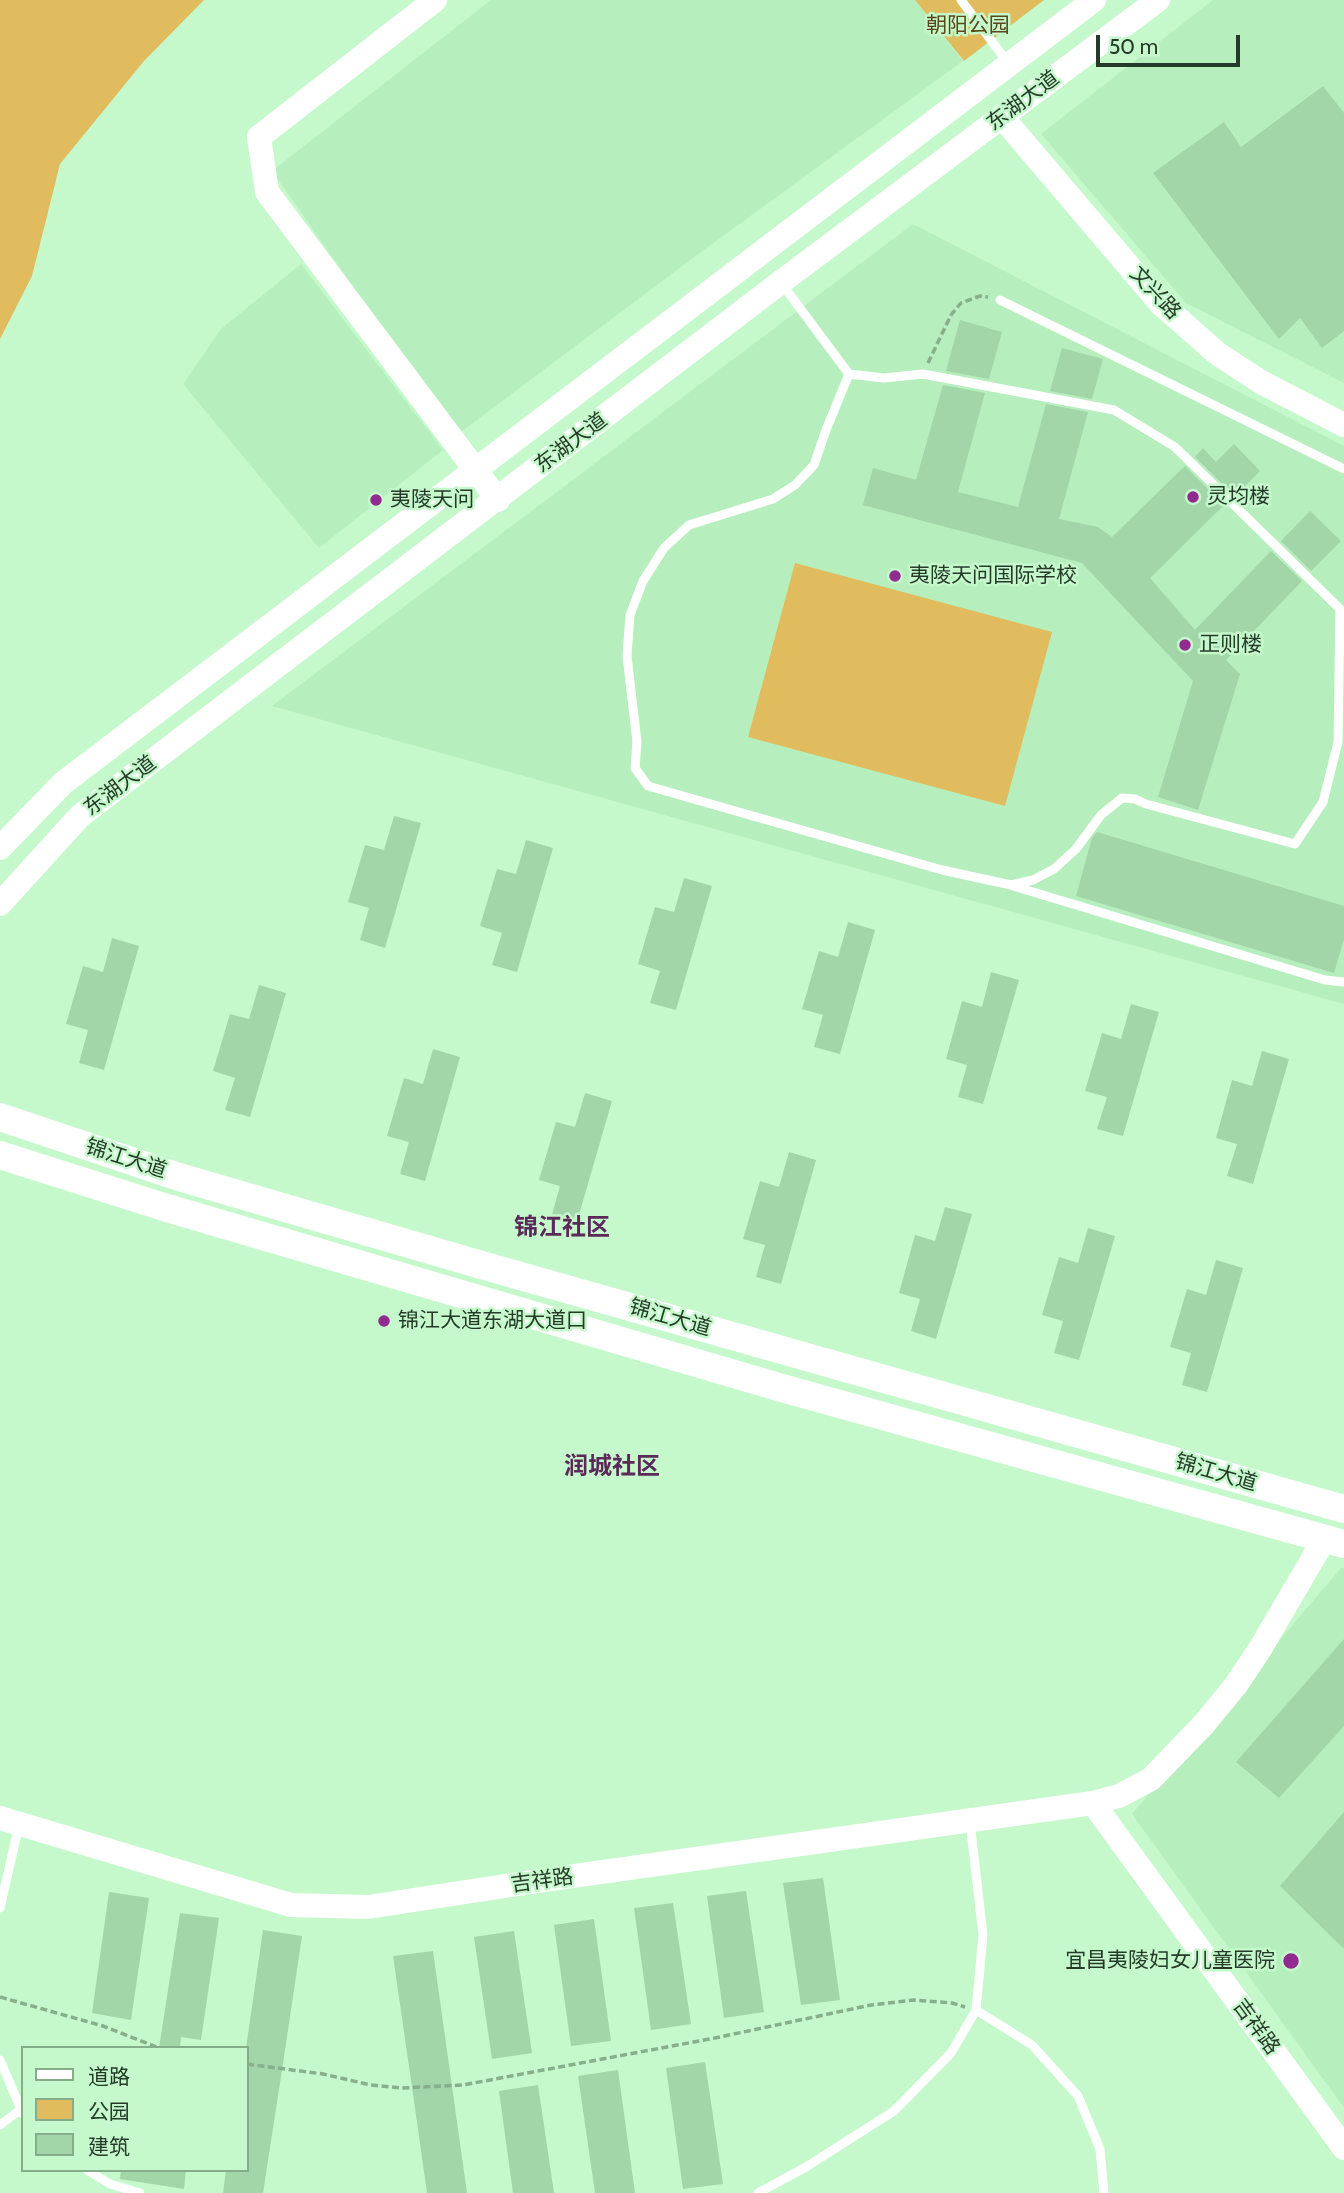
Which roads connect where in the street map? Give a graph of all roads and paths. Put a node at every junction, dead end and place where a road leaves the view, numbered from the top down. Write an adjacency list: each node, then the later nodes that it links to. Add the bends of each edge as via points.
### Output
1 (436, 0): 13 (street, via 259,137 267,192)
2 (961, 0): 5 (lane)
3 (1094, 0): 5 (street, 东湖大道)
4 (1158, 0): 6 (street, 东湖大道)
5 (1009, 65): 13 (street, 东湖大道)
6 (1002, 117): 7 (street, 东湖大道); 11 (street, 文兴路, via 1161,303 1218,354)
7 (781, 282): 9 (lane); 14 (street, 东湖大道)
8 (1000, 300): 10 (path, via 980,296 961,303); 12 (lane)
9 (849, 374): 10 (lane, via 884,378); 16 (lane, via 814,465 795,485 773,499 689,525 664,548 643,581 630,615 627,656 637,742 635,768 648,786 942,870)
10 (923, 374): 16 (lane, via 1114,410 1175,447 1340,609 1338,743 1323,802 1295,844 1122,798 1054,869)
11 (1344, 425)
12 (1344, 469)
13 (475, 470): 14 (street); 15 (street, 东湖大道, via 63,783)
14 (498, 500): 17 (street, 东湖大道, via 80,816)
15 (0, 848)
16 (1011, 885): 18 (lane)
17 (0, 904)
18 (1344, 982)
19 (0, 1117): 21 (main road, 锦江大道, via 180,1177)
20 (0, 1155): 22 (main road, 锦江大道, via 782,1388)
21 (1344, 1509)
22 (1335, 1541): 23 (street, 吉祥路, via 1205,1724 1151,1779)
23 (1093, 1803): 25 (street, 吉祥路); 34 (street, 吉祥路)
24 (10, 1820): 25 (street, 吉祥路, via 291,1905 368,1907); 26 (lane)
25 (970, 1821): 28 (lane, via 983,1935)
26 (0, 1908)
27 (0, 1997): 29 (path, via 103,2026)
28 (975, 2010): 31 (path, via 914,2000 871,2005 463,2085 370,2085); 36 (lane, via 951,2053 894,2111); 39 (lane, via 1032,2045 1078,2096 1100,2149)
29 (154, 2046)
30 (0, 2060): 32 (lane)
31 (248, 2064)
32 (21, 2112): 33 (lane)
33 (0, 2125)
34 (1344, 2148)
35 (90, 2172): 37 (lane)
36 (772, 2190): 38 (lane)
37 (140, 2193)
38 (758, 2193)
39 (1104, 2193)

